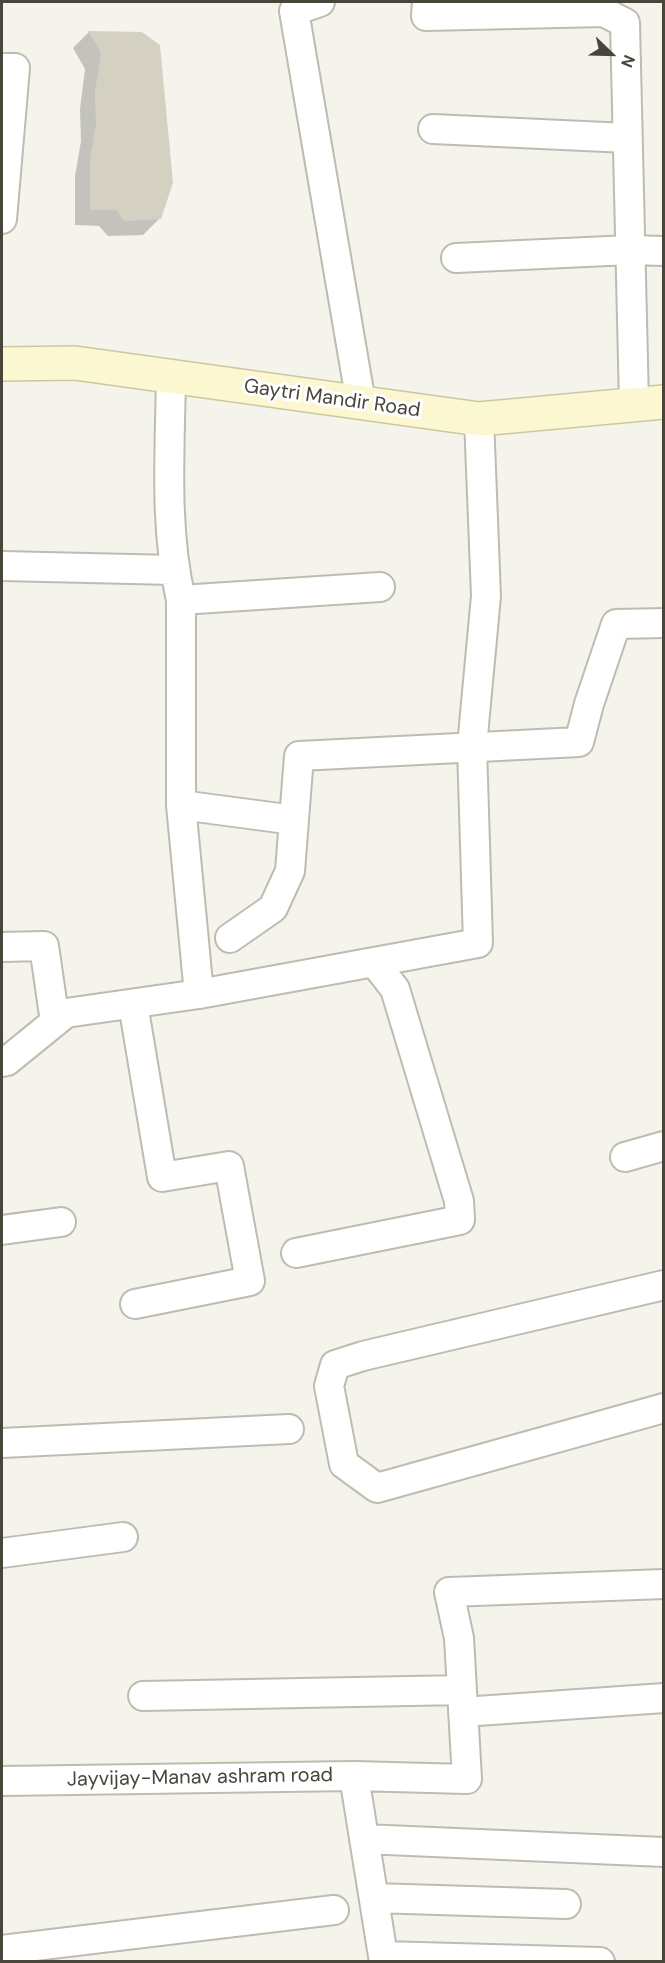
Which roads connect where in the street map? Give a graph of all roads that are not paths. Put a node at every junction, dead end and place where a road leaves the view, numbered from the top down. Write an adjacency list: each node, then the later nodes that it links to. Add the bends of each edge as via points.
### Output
1 (320, 2): 12 (street, via 294,11)
2 (427, 2): 5 (street, via 426,16 604,12 625,23)
3 (2, 68): 6 (street, via 15,68)
4 (434, 129): 5 (street)
5 (627, 138): 7 (street)
6 (2, 219)
7 (630, 250): 8 (street); 9 (street); 13 (street)
8 (663, 251)
9 (456, 258)
10 (2, 364): 11 (street, Gaytri Mandir Road, via 75,363)
11 (171, 376): 12 (street, Gaytri Mandir Road); 16 (street, via 169,491)
12 (361, 403): 14 (street, Gaytri Mandir Road)
13 (649, 403): 14 (street, Gaytri Mandir Road)
14 (479, 419): 20 (street, via 486,596)
15 (2, 566): 16 (street)
16 (174, 570): 18 (street)
17 (380, 587): 18 (street)
18 (181, 600): 21 (street)
19 (663, 623): 20 (street, via 616,624 579,742)
20 (472, 746): 22 (street, via 299,756); 25 (street, via 478,943)
21 (181, 805): 22 (street); 26 (street)
22 (294, 819): 23 (street, via 290,871 273,908)
23 (231, 938)
24 (2, 947): 28 (street, via 44,946)
25 (374, 962): 26 (street); 34 (street, via 395,989 459,1201 460,1220)
26 (199, 994): 27 (street)
27 (133, 1004): 28 (street, via 66,1013); 36 (street, via 162,1177 229,1166 249,1281)
28 (55, 1022): 29 (street)
29 (2, 1062)
30 (663, 1146): 31 (street)
31 (625, 1157)
32 (61, 1222): 33 (street)
33 (2, 1230)
34 (296, 1253)
35 (663, 1285): 37 (street, via 363,1356 335,1365 329,1386 344,1464 377,1488)
36 (135, 1304)
37 (663, 1408)
38 (289, 1429): 39 (street)
39 (2, 1443)
40 (123, 1537): 41 (street)
41 (2, 1553)
42 (663, 1584): 45 (street, via 449,1592 459,1638)
43 (143, 1696): 45 (street)
44 (663, 1698): 45 (street)
45 (463, 1701): 46 (street, via 467,1779)
46 (354, 1776): 47 (street, Jayvijay-Manav ashram road); 48 (street, Jayvijay-Manav ashram road)
47 (2, 1781)
48 (364, 1839): 49 (street); 50 (street, Jayvijay-Manav ashram road)
49 (663, 1852)
50 (374, 1898): 51 (street); 54 (street, Jayvijay-Manav ashram road)
51 (566, 1904)
52 (334, 1911): 53 (street)
53 (2, 1950)
54 (384, 1959): 55 (street)
55 (600, 1962)

